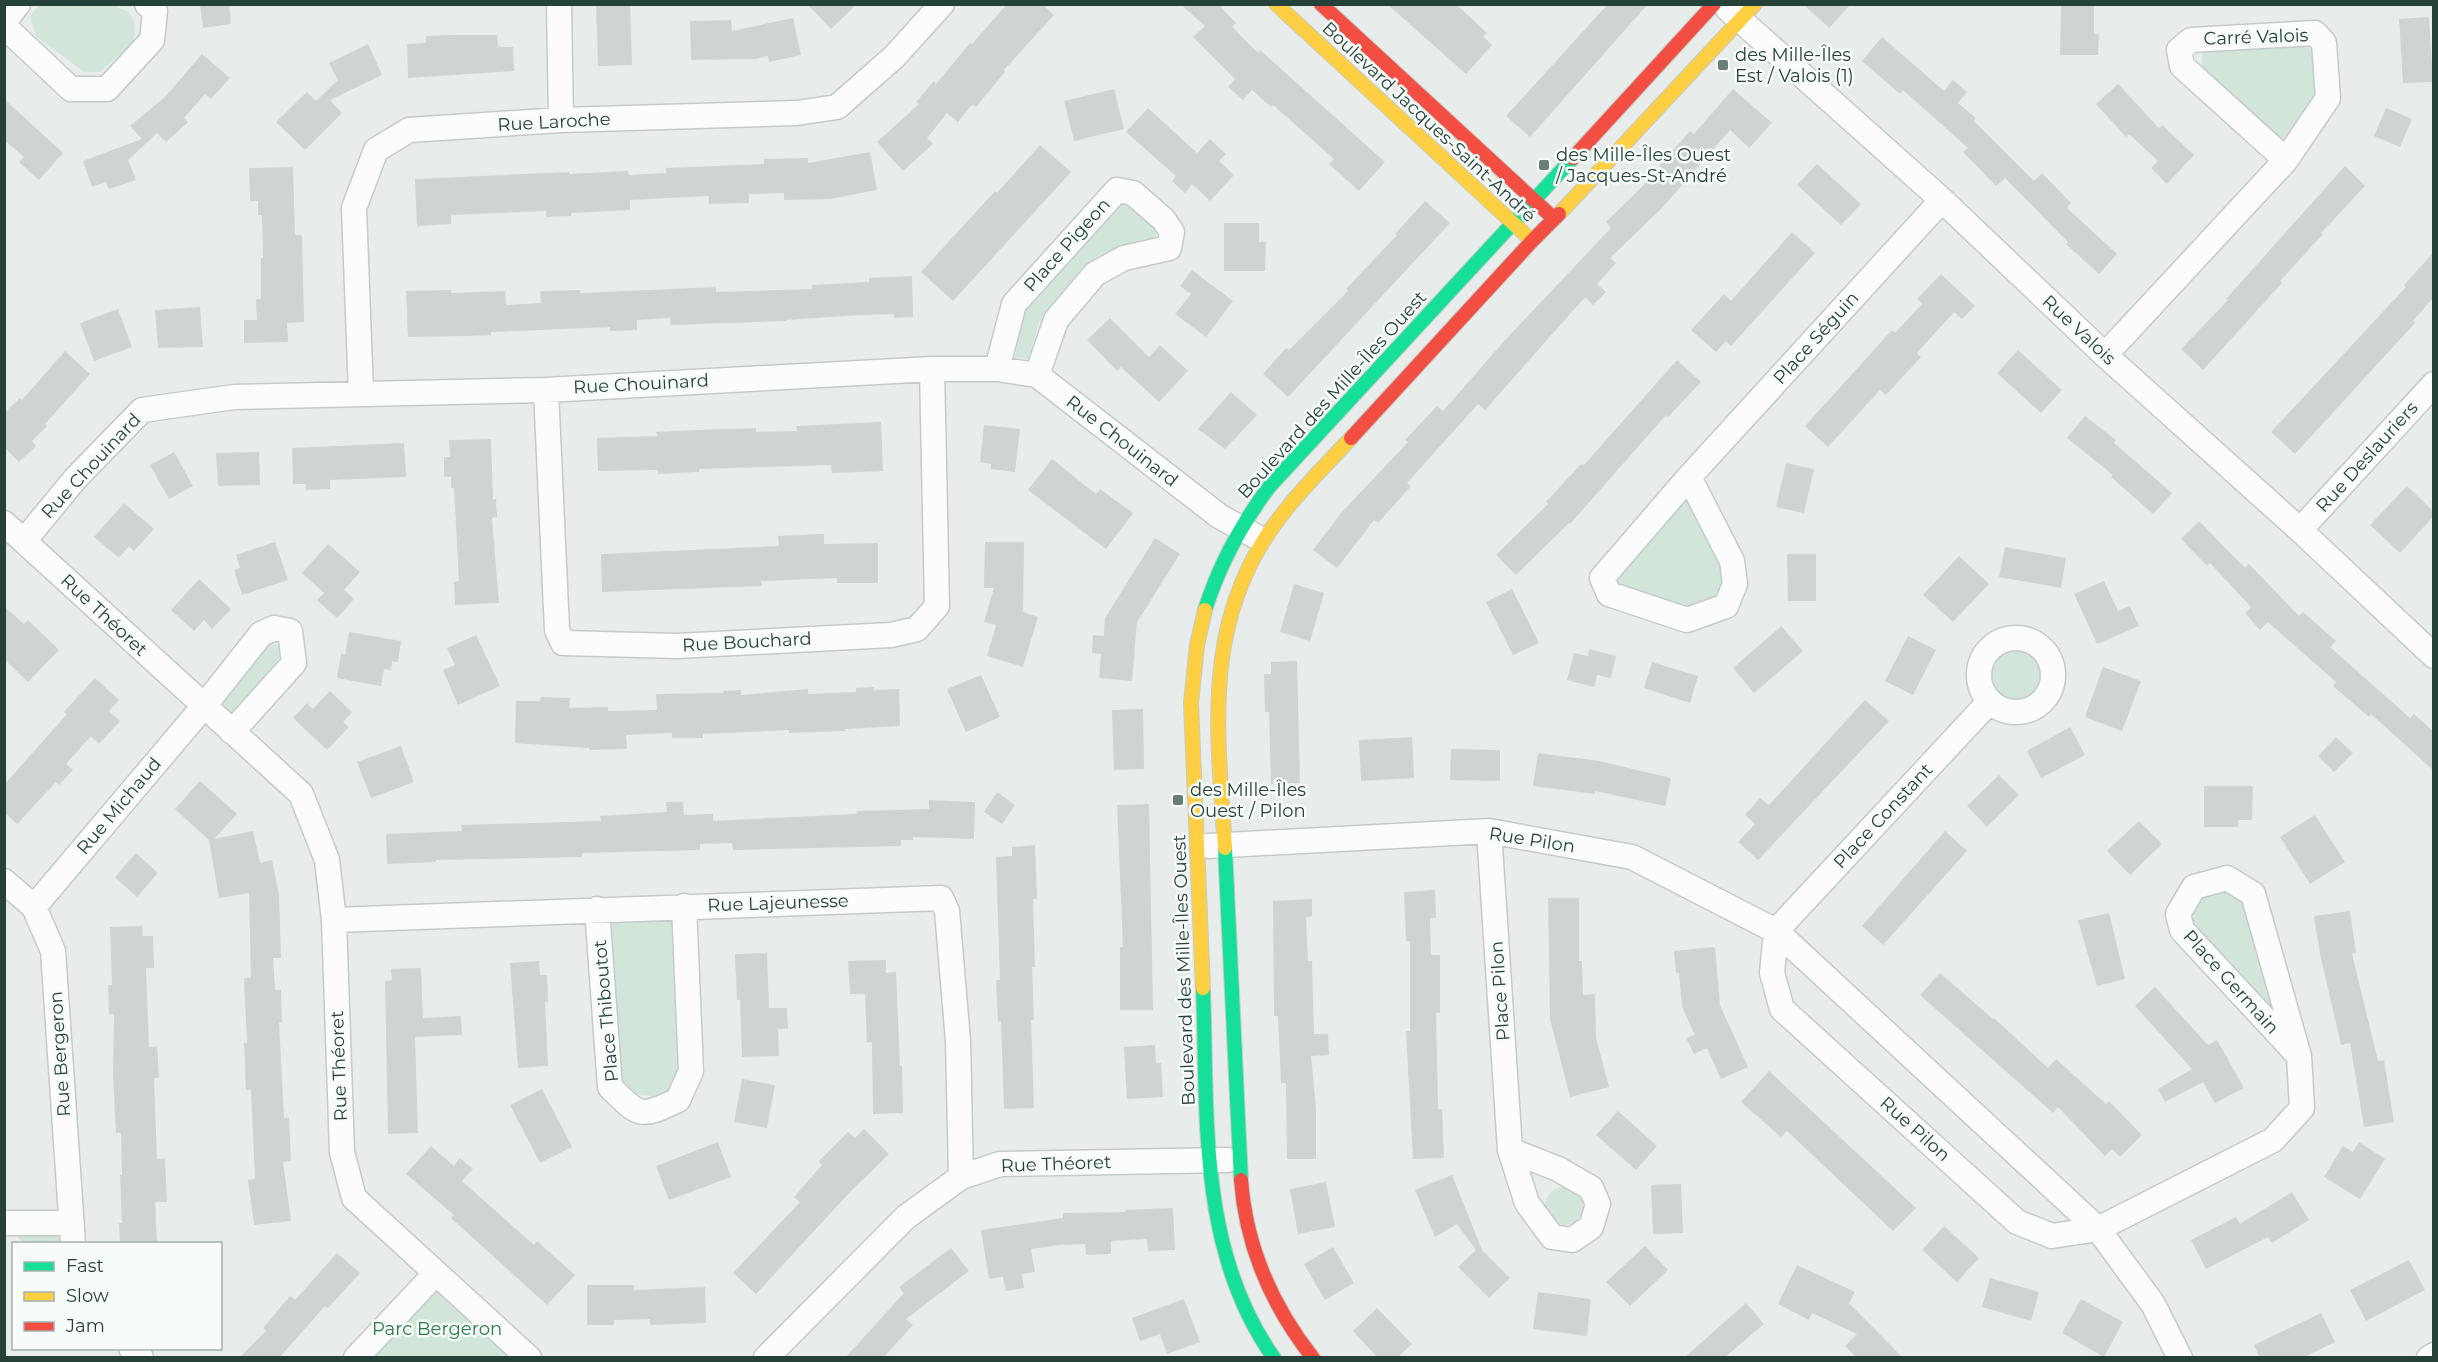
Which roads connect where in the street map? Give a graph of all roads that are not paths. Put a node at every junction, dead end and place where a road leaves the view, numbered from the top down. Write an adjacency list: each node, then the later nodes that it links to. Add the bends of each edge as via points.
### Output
1 (18, 4): 10 (street)
2 (147, 4): 11 (street, via 155,11 152,40 107,89 71,89)
3 (559, 4): 12 (street)
4 (942, 4): 12 (street, Rue Laroche, via 894,57 837,107 797,113)
5 (1276, 4): 17 (street, Boulevard Jacques-Saint-André)
6 (1321, 4): 14 (street, Boulevard Jacques-Saint-André)
7 (1714, 4): 14 (street, Boulevard des Mille-Îles Ouest)
8 (1723, 4): 9 (street, Rue Valois)
9 (1748, 13): 15 (street, Rue Valois); 16 (street)
10 (4, 22)
11 (4, 26)
12 (561, 120): 25 (street, Rue Laroche, via 409,130 376,150 354,208)
13 (2286, 160): 13 (street, Carré Valois, via 2328,98 2324,43 2315,33 2191,40 2179,50 2182,66); 19 (street, Carré Valois)
14 (1534, 200): 16 (street, Boulevard Jacques-Saint-André); 17 (street, Boulevard des Mille-Îles Ouest)
15 (1942, 200): 19 (street, Rue Valois); 26 (street, Place Séguin)
16 (1555, 220): 18 (street)
17 (1513, 223): 18 (street, Boulevard Jacques-Saint-André); 28 (street, Boulevard des Mille-Îles Ouest, via 1280,473)
18 (1532, 241): 30 (street, via 1299,493)
19 (2105, 355): 29 (street, Rue Valois)
20 (932, 369): 21 (street, Rue Chouinard); 24 (street, Rue Chouinard); 24 (street, Rue Bouchard, via 937,606 917,629 891,635 677,646 563,643 557,630)
21 (998, 369): 22 (street, Rue Chouinard); 22 (street, Place Pigeon, via 1014,304 1117,190 1133,193 1172,232 1169,248 1124,258 1095,274 1056,320)
22 (1036, 375): 28 (street, Rue Chouinard)
23 (2433, 384): 29 (street, Rue Deslauriers)
24 (546, 390): 25 (street, Rue Chouinard)
25 (361, 393): 31 (street, Rue Chouinard, via 234,397 142,410 75,479)
26 (1689, 477): 26 (street, Place Séguin, via 1602,578 1609,594 1687,620 1726,606 1735,584 1732,561)
27 (4, 523): 31 (street, Rue Théoret)
28 (1240, 528): 30 (street, Rue Chouinard); 38 (street, Boulevard des Mille-Îles Ouest, via 1212,585 1192,666)
29 (2300, 530): 32 (street, Rue Valois)
30 (1263, 540): 37 (street, via 1235,599 1222,649 1218,697)
31 (24, 541): 34 (street, Rue Théoret)
32 (2433, 656)
33 (1990, 701): 44 (street, Place Constant)
34 (204, 706): 35 (street, Rue Théoret); 35 (street, via 261,634 274,628 290,631 294,663); 41 (street, Rue Michaud)
35 (232, 732): 43 (street, Rue Théoret, via 301,794 327,860)
36 (1490, 831): 37 (street, Rue Pilon); 44 (street, Rue Pilon, via 1632,857); 46 (street, Place Pilon)
37 (1224, 845): 38 (street, Rue Pilon); 47 (street)
38 (1197, 847): 48 (street, Boulevard des Mille-Îles Ouest)
39 (4, 881): 41 (street, Rue Bergeron)
40 (684, 906): 42 (street, Rue Lajeunesse); 42 (street, Place Thiboutot, via 691,1071 678,1100 649,1113 633,1110 610,1088); 49 (street, Rue Lajeunesse, via 941,898 947,911 958,1041)
41 (34, 907): 52 (street, Rue Bergeron, via 52,951)
42 (597, 909): 43 (street, Rue Lajeunesse)
43 (334, 920): 53 (street, Rue Théoret, via 342,1152 354,1198)
44 (1776, 931): 51 (street, Rue Pilon); 51 (street, Rue Pilon, via 1772,973 1782,1009 2017,1222 2052,1236)
45 (2299, 1056): 45 (street, Place Germain, via 2253,894 2227,878 2194,887 2178,914 2182,930); 51 (street, Place Germain, via 2302,1108 2273,1140)
46 (1510, 1150)
47 (1239, 1160): 48 (street, Rue Théoret); 59 (street, via 1244,1210 1258,1265 1284,1319)
48 (1210, 1161): 49 (street, Rue Théoret, via 1000,1164); 58 (street, Boulevard des Mille-Îles Ouest, via 1214,1209 1229,1269 1250,1319)
49 (961, 1177): 57 (street, Rue Théoret, via 906,1216)
50 (4, 1223): 52 (street)
51 (2098, 1229): 60 (street, Rue Pilon, via 2153,1304)
52 (72, 1233)
53 (435, 1274): 55 (street); 56 (street, Rue Théoret)
54 (2433, 1355): 61 (street)
55 (356, 1358)
56 (529, 1358)
57 (766, 1358)
58 (1274, 1358)
59 (1312, 1358)
60 (2180, 1358)
61 (2429, 1358)

